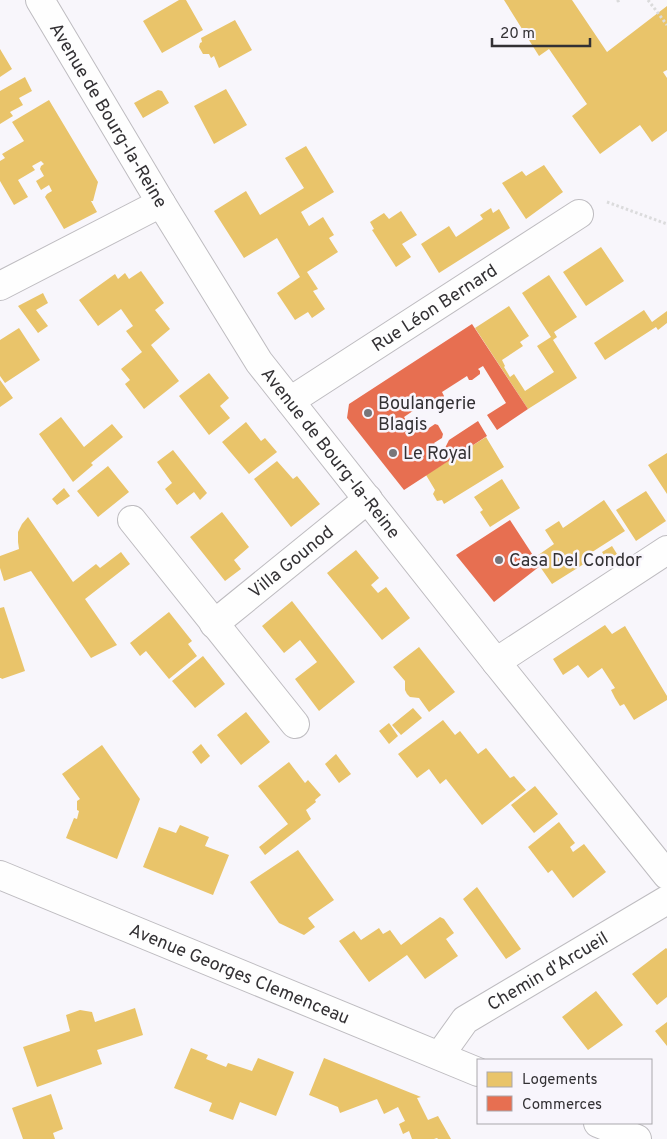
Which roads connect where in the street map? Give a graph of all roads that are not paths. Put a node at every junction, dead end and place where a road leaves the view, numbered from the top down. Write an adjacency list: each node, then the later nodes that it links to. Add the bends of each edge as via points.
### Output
1 (40, 0): 2 (street, Avenue de Bourg-la-Reine)
2 (161, 203): 4 (street); 5 (street, Avenue de Bourg-la-Reine, via 259,362)
3 (579, 214): 5 (street, Rue Léon Bernard)
4 (0, 286)
5 (290, 401): 6 (street, Avenue de Bourg-la-Reine)
6 (368, 499): 9 (street, Villa Gounod); 10 (street, Avenue de Bourg-la-Reine)
7 (132, 520): 9 (street)
8 (667, 550): 10 (street)
9 (214, 624): 11 (street)
10 (496, 662): 13 (street, Avenue de Bourg-la-Reine)
11 (294, 724)
12 (0, 875): 15 (street, Avenue Georges Clemenceau)
13 (667, 875)
14 (667, 900): 15 (street, Chemin d'Arcueil, via 465,1020)
15 (440, 1056): 16 (street, Avenue Georges Clemenceau)
16 (477, 1072)
17 (600, 1124): 18 (street)
18 (637, 1139)

